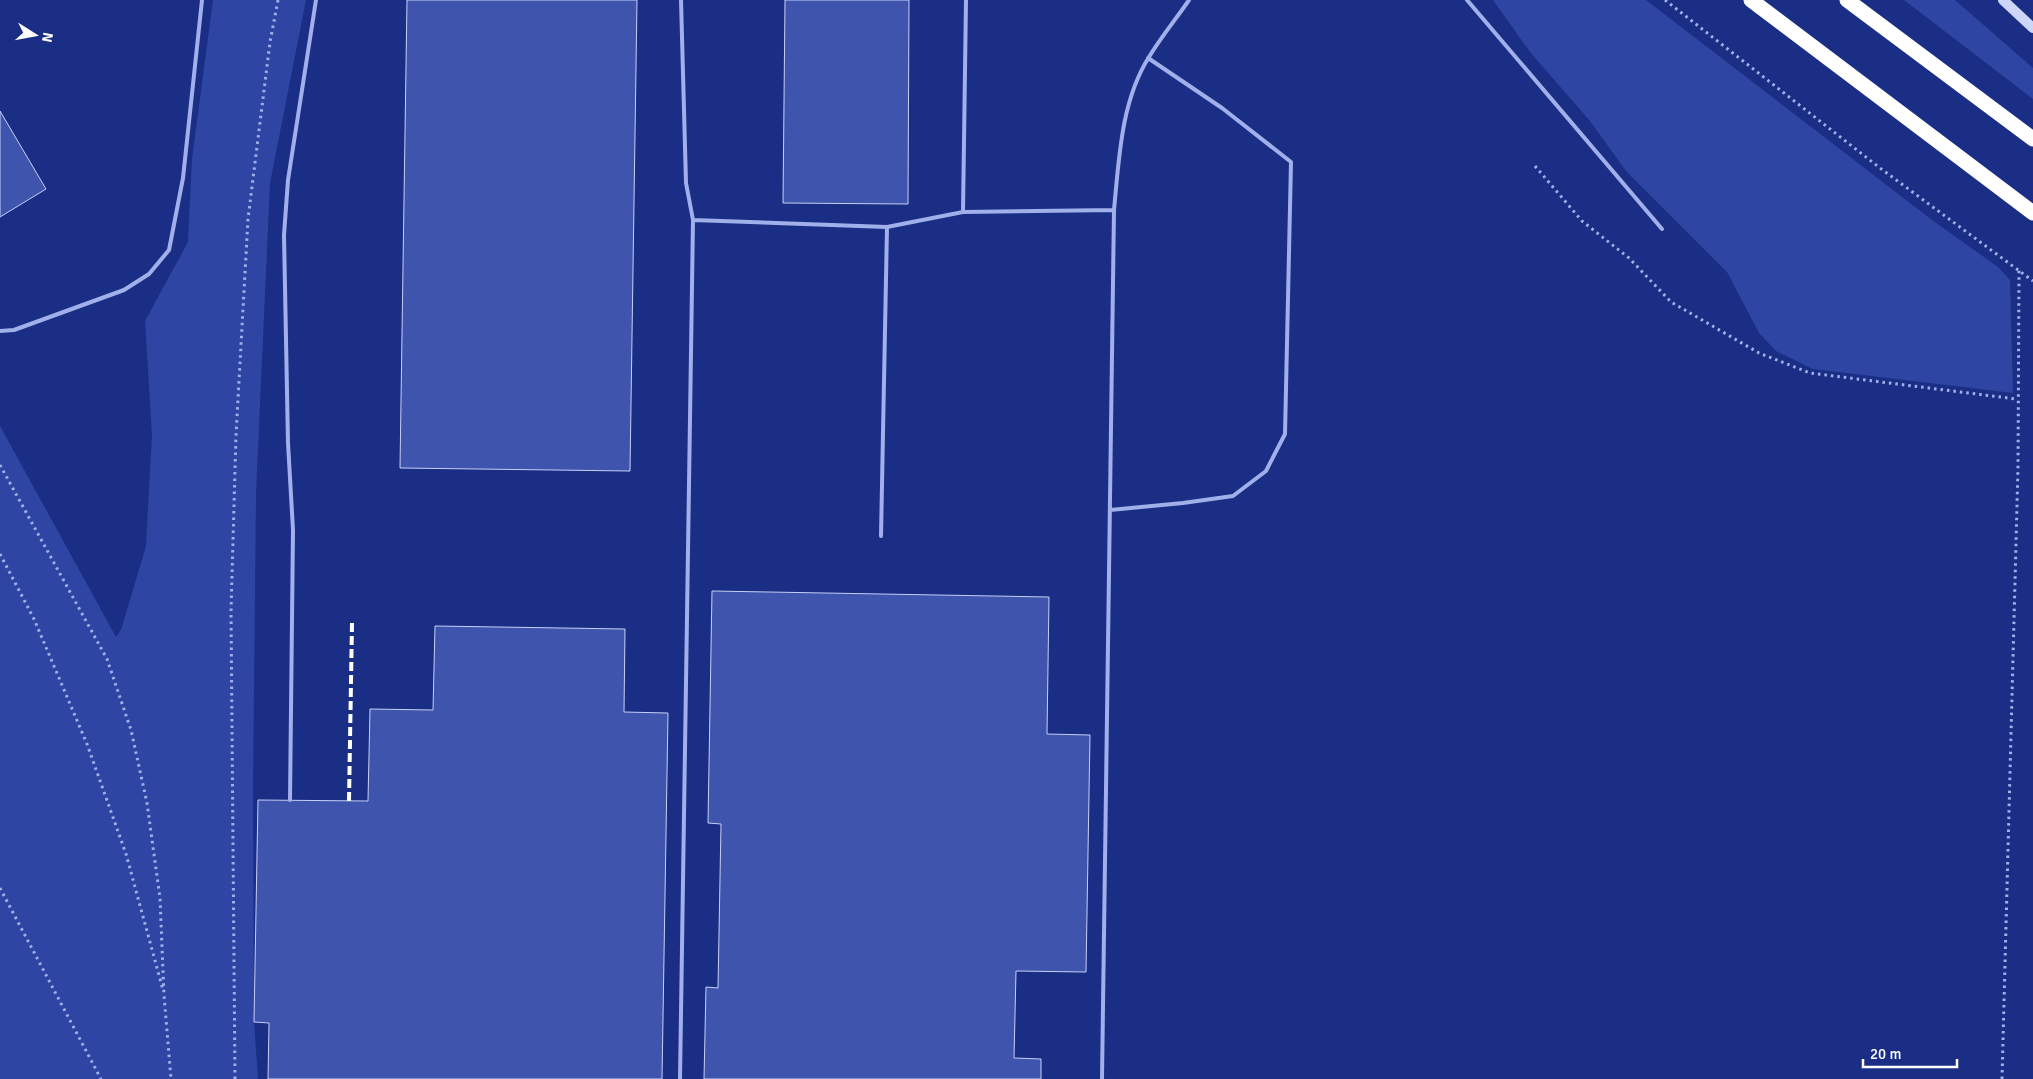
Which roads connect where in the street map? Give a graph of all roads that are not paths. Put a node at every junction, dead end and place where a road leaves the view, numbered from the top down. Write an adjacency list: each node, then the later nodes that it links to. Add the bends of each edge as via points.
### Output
1 (202, 0): 19 (lane, via 183,178 169,250 149,274 124,290 14,330)
2 (316, 0): 22 (lane, via 288,180 284,235 293,530)
3 (681, 0): 16 (lane, via 686,183)
4 (966, 0): 14 (lane)
5 (1189, 0): 11 (lane)
6 (1467, 0): 18 (lane)
7 (1751, 0): 15 (highway)
8 (1847, 0): 12 (highway)
9 (2003, 0): 10 (street)
10 (2033, 28)
11 (1148, 58): 13 (lane, via 1132,96 1120,142); 20 (lane, via 1222,108 1291,162 1285,434 1266,471 1233,496)
12 (2033, 139)
13 (1114, 210): 14 (lane); 20 (lane)
14 (963, 212): 17 (lane)
15 (2033, 213)
16 (692, 220): 17 (lane); 23 (lane)
17 (887, 227): 21 (lane)
18 (1662, 229)
19 (0, 331)
20 (1110, 510): 24 (lane)
21 (881, 536)
22 (290, 800)
23 (680, 1079)
24 (1102, 1079)

